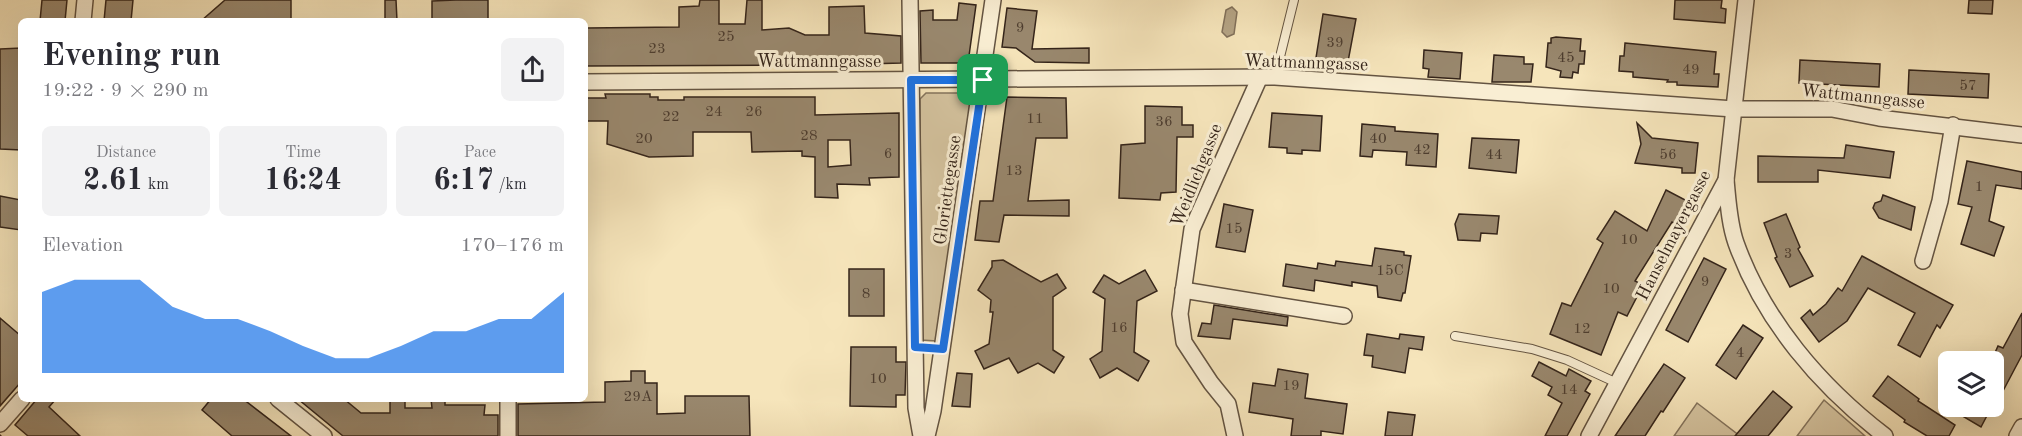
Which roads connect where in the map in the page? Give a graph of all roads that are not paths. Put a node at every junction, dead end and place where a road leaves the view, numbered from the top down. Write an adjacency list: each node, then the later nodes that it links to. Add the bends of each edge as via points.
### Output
1 (85, 0): 6 (street)
2 (910, 0): 9 (street, Gloriettegasse)
3 (993, 0): 10 (street, Gloriettegasse)
4 (1294, 0): 7 (lane)
5 (1746, 0): 12 (street, Hanselmayergasse)
6 (83, 18)
7 (1275, 77): 8 (street, Wattmanngasse); 12 (street, Wattmanngasse)
8 (1258, 79): 10 (street, Wattmanngasse); 17 (street, Weidlichgasse, via 1192,229)
9 (911, 80): 10 (street, Wattmanngasse); 11 (street, Wattmanngasse); 20 (street, Gloriettegasse)
10 (983, 80): 21 (street, Gloriettegasse)
11 (588, 82)
12 (1734, 109): 13 (street, Wattmanngasse, via 1832,109); 15 (street, Hanselmayergasse)
13 (1953, 125): 14 (street, Wattmanngasse); 16 (street, via 1940,201)
14 (2022, 135)
15 (1726, 180): 22 (street, Hanselmayergasse); 34 (street, via 1736,243 1765,306 1830,388)
16 (1923, 261)
17 (1183, 290): 18 (street); 32 (street, Weidlichgasse, via 1180,314 1184,342 1228,404)
18 (1344, 316)
19 (1455, 336): 22 (lane, via 1532,349)
20 (915, 347): 21 (street); 30 (street, Gloriettegasse, via 916,408)
21 (943, 349): 31 (street, Gloriettegasse)
22 (1617, 383): 33 (street, Hanselmayergasse)
23 (19, 402): 26 (street)
24 (282, 402): 28 (street)
25 (508, 402): 29 (street)
26 (0, 424)
27 (2022, 427): 35 (street)
28 (324, 436)
29 (508, 436)
30 (921, 436)
31 (927, 436)
32 (1235, 436)
33 (1589, 436)
34 (1885, 436)
35 (2017, 436)

